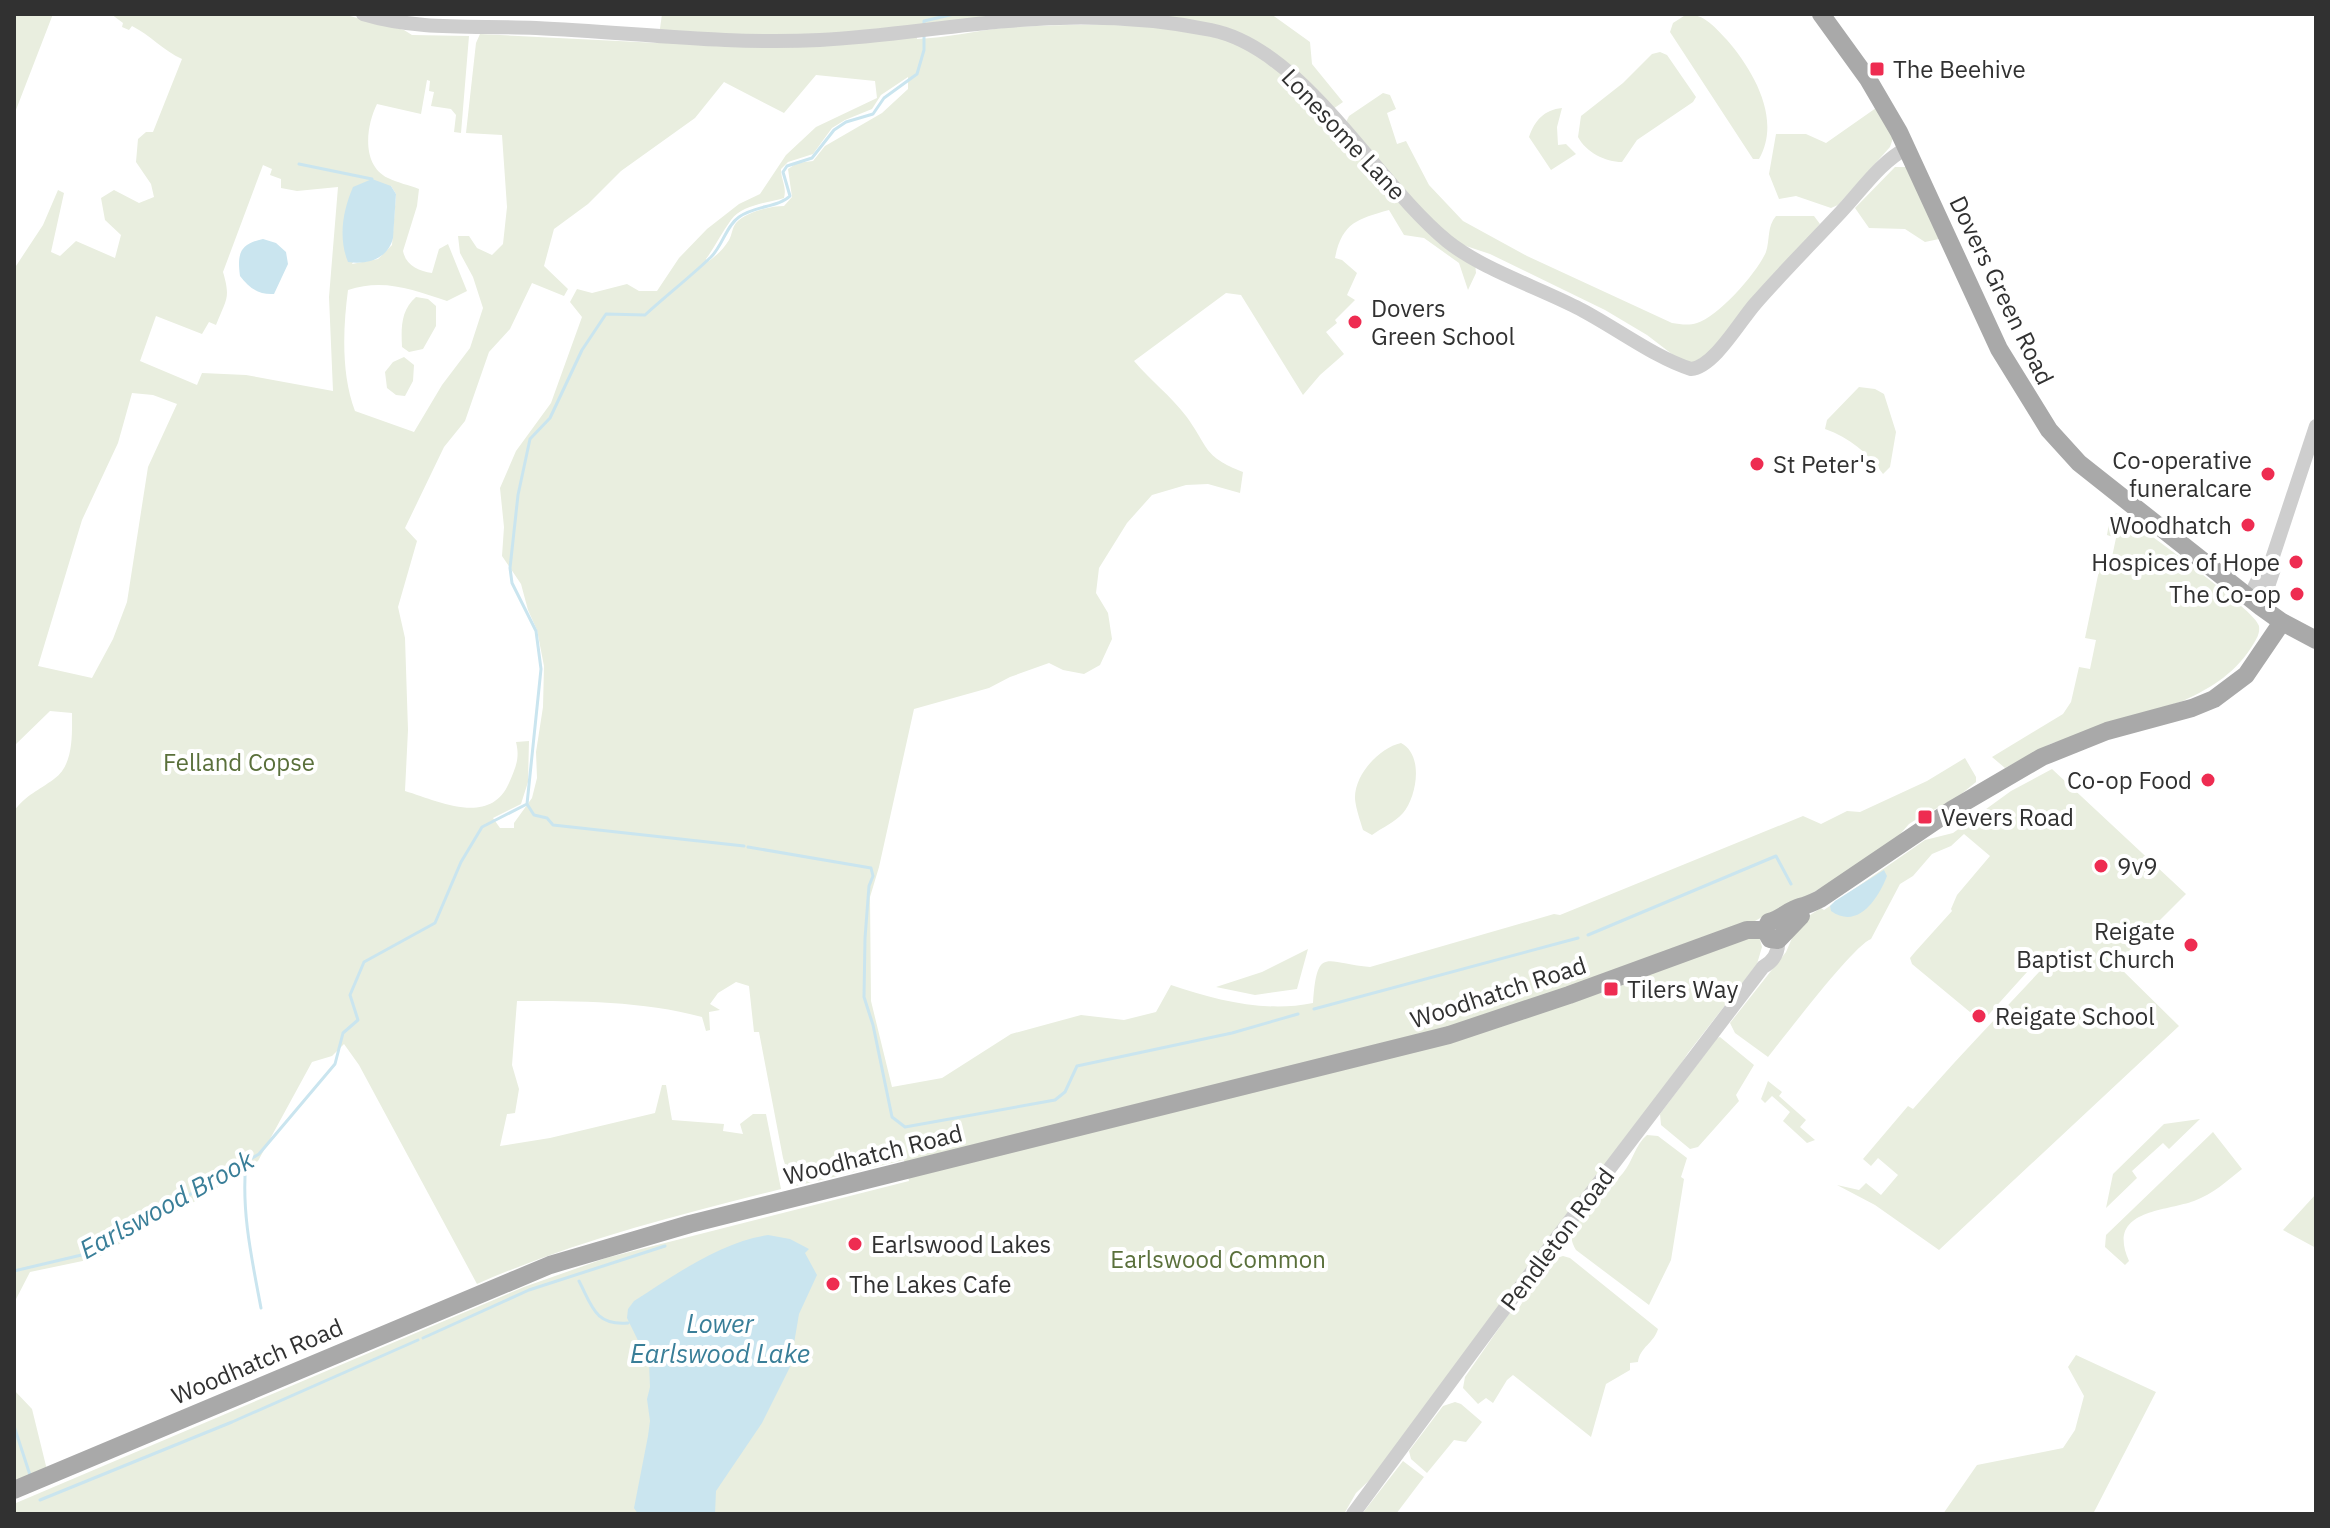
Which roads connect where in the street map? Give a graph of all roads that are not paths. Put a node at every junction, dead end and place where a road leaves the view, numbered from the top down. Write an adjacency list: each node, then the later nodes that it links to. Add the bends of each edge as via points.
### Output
1 (363, 14): 3 (street, Lonesome Lane, via 409,24 747,42 914,33 1040,19 1108,19 1213,30 1250,43 1278,62 1447,241 1691,369 1710,360 1795,260 1883,166)
2 (1821, 14): 3 (main road, Dovers Green Road, via 1868,79)
3 (1907, 148): 5 (main road, Dovers Green Road, via 1999,349 2049,430 2079,463)
4 (2316, 426): 5 (street, via 2272,559 2274,569)
5 (2255, 602): 6 (main road, Dovers Green Road)
6 (2282, 622): 7 (main road, Dovers Green Road); 8 (main road, via 2246,675 2214,699 2042,757 1953,809)
7 (2316, 640)
8 (1775, 931): 9 (main road, Woodhatch Road, via 1747,930 1449,1035 690,1224 550,1265); 10 (street, Pendleton Road, via 1776,954)
9 (14, 1490)
10 (1353, 1514)

